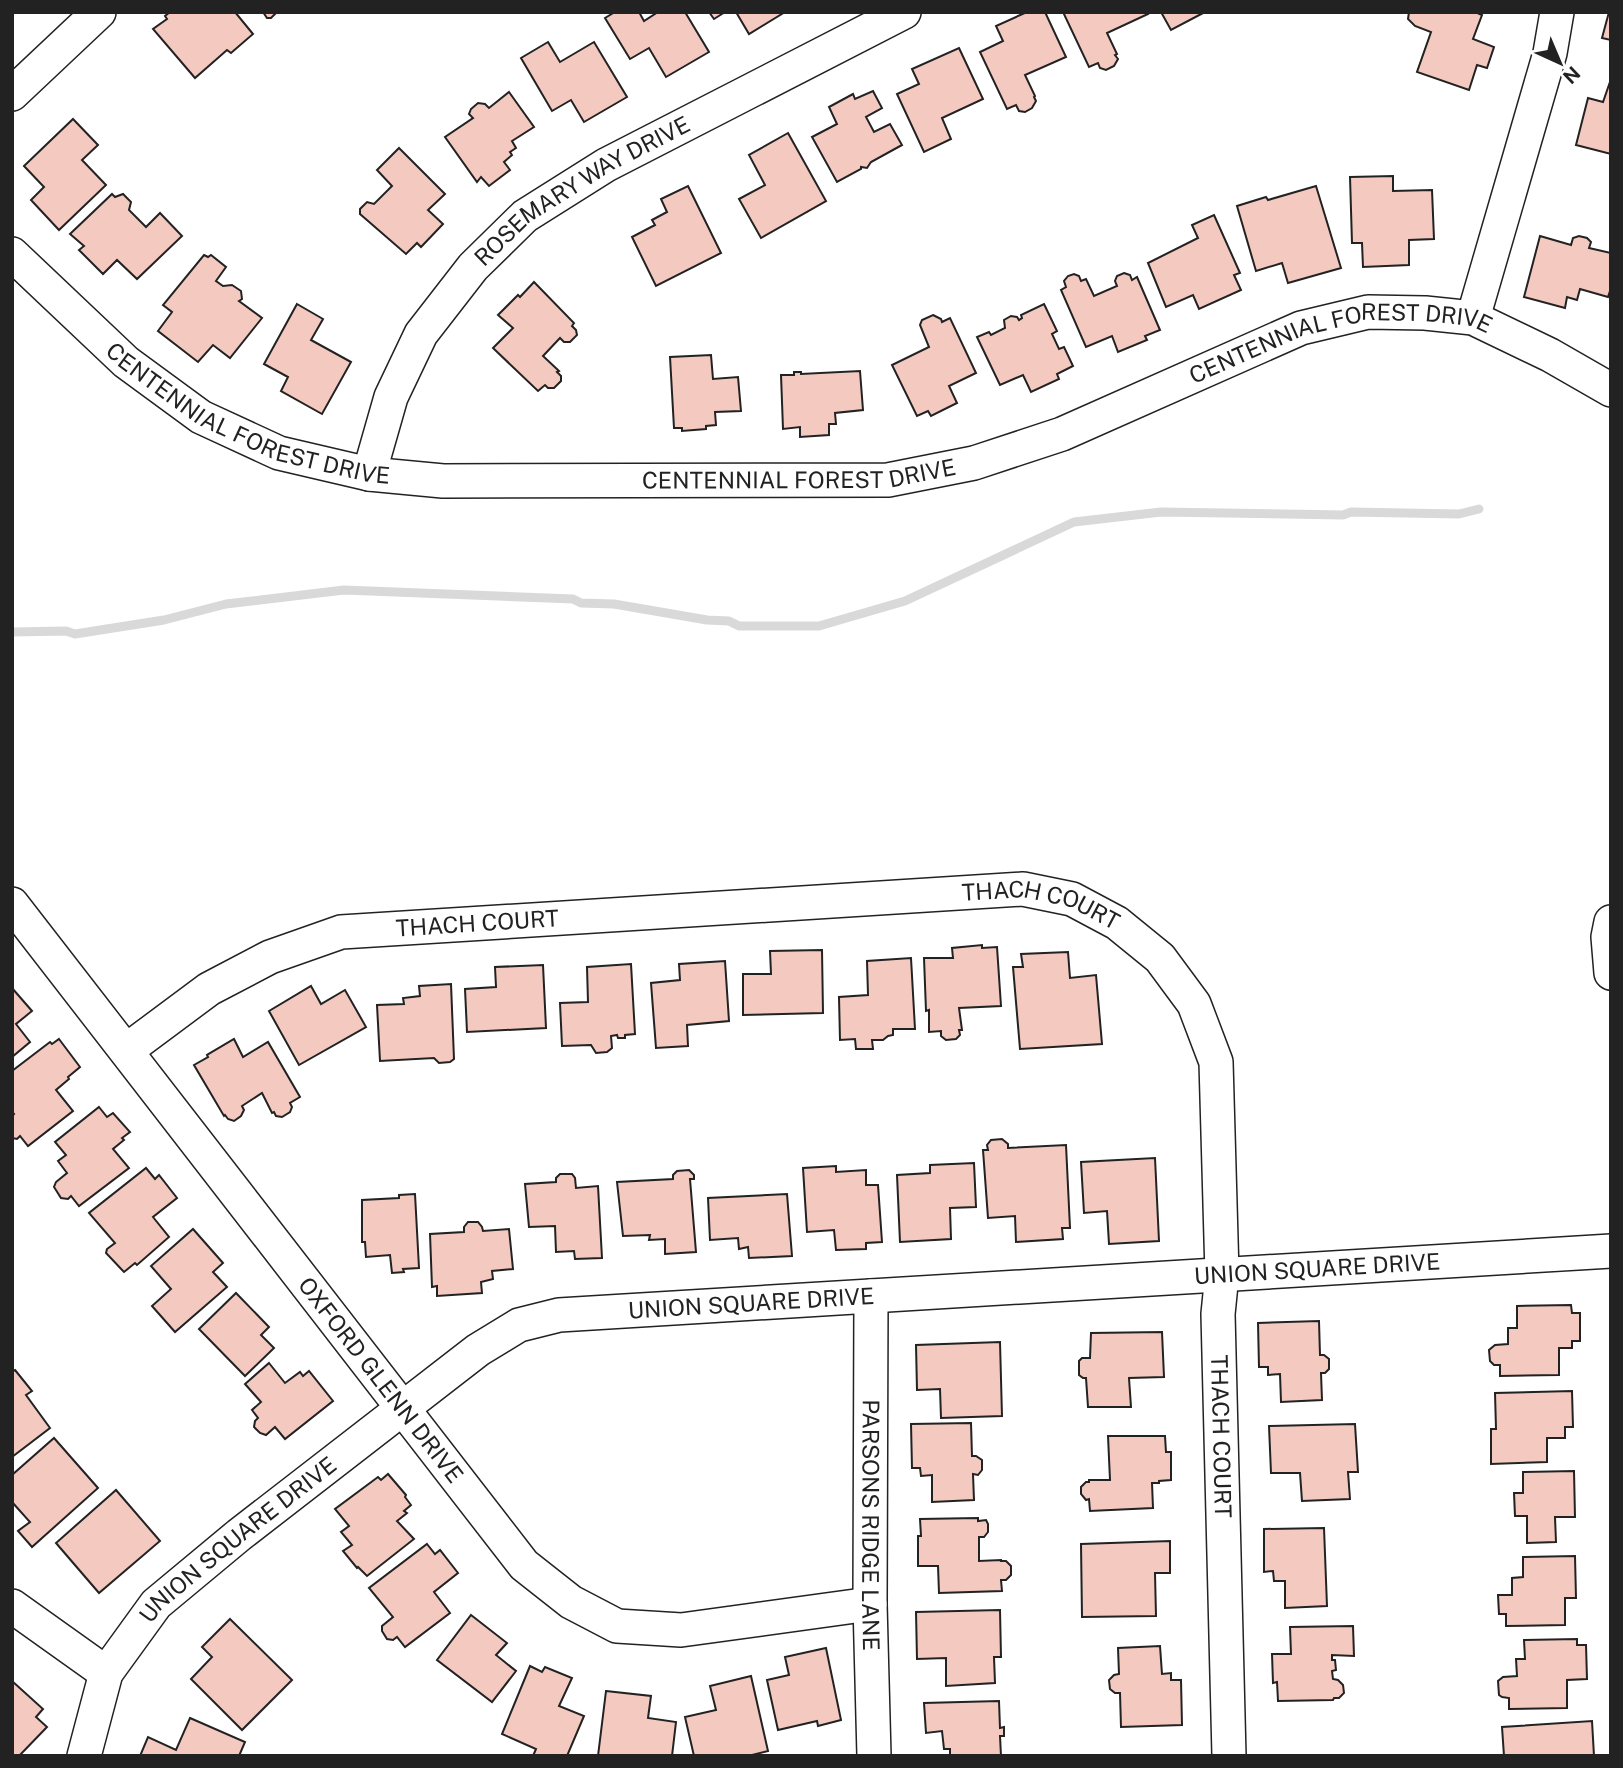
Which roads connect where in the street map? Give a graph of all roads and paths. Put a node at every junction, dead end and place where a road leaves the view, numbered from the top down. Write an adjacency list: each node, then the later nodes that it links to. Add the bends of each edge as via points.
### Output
1 (99, 12): 4 (street)
2 (904, 12): 8 (street, ROSEMARY WAY DRIVE, via 606,165 525,216 473,267 421,334 391,397)
3 (1557, 12): 6 (street, via 1550,53)
4 (12, 94)
5 (12, 254): 8 (street, CENTENNIAL FOREST DRIVE, via 126,362 201,417 279,453)
6 (1473, 318): 7 (street, CENTENNIAL FOREST DRIVE); 8 (street, CENTENNIAL FOREST DRIVE, via 1368,312 1301,328 1062,434 974,463 888,481 443,481)
7 (1611, 390)
8 (369, 474)
9 (12, 904): 12 (street, OXFORD GLENN DRIVE)
10 (1611, 922): 11 (street)
11 (1611, 973)
12 (127, 1051): 14 (street, THACH COURT, via 209,989 270,957 341,932 1023,889 1072,899 1117,923 1160,958 1194,1003 1216,1062); 16 (street, OXFORD GLENN DRIVE)
13 (1611, 1251): 14 (street, UNION SQUARE DRIVE)
14 (1222, 1274): 15 (street, UNION SQUARE DRIVE); 22 (street, THACH COURT, via 1218,1314)
15 (871, 1296): 16 (street, UNION SQUARE DRIVE, via 559,1315 519,1325 478,1350); 17 (street, PARSONS RIDGE LANE)
16 (403, 1408): 17 (street, OXFORD GLENN DRIVE, via 524,1565 571,1602 617,1626 681,1630); 19 (street, UNION SQUARE DRIVE, via 156,1604)
17 (870, 1604): 21 (street, PARSONS RIDGE LANE)
18 (12, 1606): 19 (street)
19 (106, 1673): 20 (street, UNION SQUARE DRIVE)
20 (84, 1756)
21 (874, 1756)
22 (1229, 1756)

